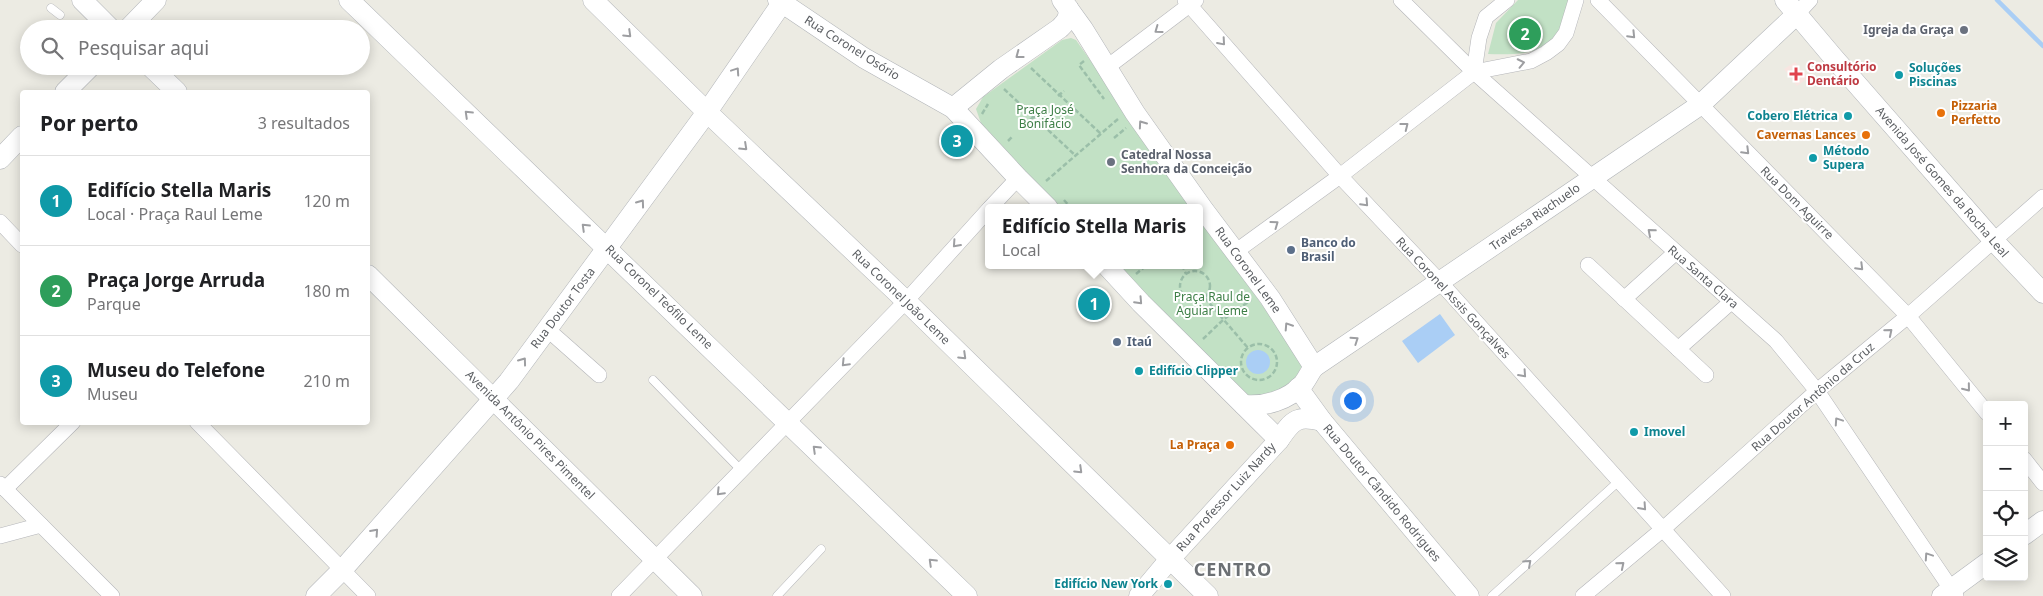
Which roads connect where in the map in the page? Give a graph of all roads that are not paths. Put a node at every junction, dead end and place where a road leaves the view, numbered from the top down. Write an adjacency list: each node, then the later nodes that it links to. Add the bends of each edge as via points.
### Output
1 (82, 0): 15 (street)
2 (156, 0): 16 (street)
3 (349, 0): 18 (street, Rua Coronel Teófilo Leme, one-way to 3)
4 (593, 0): 29 (street, Rua Coronel João Leme, one-way to 29)
5 (1401, 0): 22 (street, Rua Santa Clara)
6 (1508, 0): 22 (street, via 1486,17)
7 (1576, 0): 22 (street, one-way to 7, via 1531,61 1546,53 1566,34)
8 (1598, 0): 27 (street, Rua Dom Aguirre, one-way to 27)
9 (781, 1): 28 (street, Rua Coronel Osório, via 864,58); 29 (street, Rua Doutor Tosta, one-way to 9)
10 (1190, 2): 21 (street, one-way to 21); 32 (street, Rua Coronel Assis Gonçalves, one-way to 32)
11 (1065, 4): 19 (street, via 1069,14); 20 (street, Rua Coronel Leme)
12 (1798, 5): 27 (street, Travessa Riachuelo); 42 (street, Avenida José Gomes da Rocha Leal, via 1832,57)
13 (51, 8): 14 (lane)
14 (60, 15)
15 (98, 20)
16 (137, 20)
17 (370, 20): 44 (street, Rua Coronel Teófilo Leme, one-way to 17)
18 (370, 20)
19 (1060, 28): 20 (street); 28 (street, one-way to 28, via 1008,63)
20 (1083, 28): 21 (street, Rua Coronel Leme)
21 (1106, 68): 38 (street, Rua Coronel Leme, one-way to 21)
22 (1474, 72): 32 (street, one-way to 22); 34 (street, Rua Santa Clara)
23 (82, 75): 25 (street)
24 (159, 75): 26 (street)
25 (67, 90)
26 (175, 90)
27 (1700, 105): 34 (street, Travessa Riachuelo); 55 (street, Rua Dom Aguirre, one-way to 55)
28 (953, 108): 33 (street)
29 (707, 112): 44 (street, Rua Doutor Tosta, one-way to 29); 53 (street, Rua Coronel João Leme, one-way to 53)
30 (20, 138): 31 (street)
31 (0, 159)
32 (1340, 176): 45 (street, one-way to 32); 50 (street, Rua Coronel Assis Gonçalves, one-way to 50)
33 (1018, 178): 36 (street); 37 (street)
34 (1591, 178): 46 (street, Rua Santa Clara, one-way to 34); 50 (street, Travessa Riachuelo)
35 (2043, 197): 42 (street, Rua Doutor Antônio da Cruz)
36 (994, 204)
37 (1044, 204)
38 (1201, 204)
39 (1203, 207): 45 (street, Rua Coronel Leme, one-way to 39)
40 (985, 214): 53 (street, one-way to 53)
41 (0, 222): 43 (street)
42 (1994, 241): 51 (street, Avenida José Gomes da Rocha Leal); 55 (street, Rua Doutor Antônio da Cruz)
43 (20, 243)
44 (608, 249): 56 (street, Rua Doutor Tosta); 68 (street, Rua Coronel Teófilo Leme)
45 (1236, 252): 58 (street, Rua Coronel Leme, one-way to 45, via 1270,298)
46 (1676, 253): 52 (street); 54 (street, Rua Santa Clara)
47 (1588, 266): 52 (street)
48 (1110, 269): 65 (street, one-way to 65)
49 (370, 277): 64 (street, Avenida Antônio Pires Pimentel)
50 (1440, 282): 58 (street, Travessa Riachuelo, one-way to 50); 74 (street, Rua Coronel Assis Gonçalves, one-way to 74)
51 (2043, 293)
52 (1624, 299): 57 (street)
53 (906, 301): 68 (street, one-way to 68); 83 (street, Rua Coronel João Leme, one-way to 83)
54 (1731, 302): 57 (street); 63 (street, Rua Santa Clara, via 1776,341)
55 (1908, 316): 63 (street, Rua Doutor Antônio da Cruz, one-way to 55); 66 (street, Rua Dom Aguirre, one-way to 66)
56 (546, 329): 59 (street); 64 (street, Rua Doutor Tosta, one-way to 56)
57 (1678, 349): 60 (street)
58 (1314, 368): 62 (street, Travessa Riachuelo)
59 (599, 375)
60 (1706, 375)
61 (653, 380): 73 (lane)
62 (1298, 388): 65 (street, Travessa Riachuelo, via 1272,403); 67 (street, Rua Doutor Cândido Rodrigues)
63 (1817, 391): 79 (street, Rua Doutor Antônio da Cruz); 87 (street, Rua Santa Clara, one-way to 63)
64 (494, 400): 84 (street, Avenida Antônio Pires Pimentel); 86 (street, Rua Doutor Tosta, one-way to 64)
65 (1244, 405): 71 (street)
66 (1983, 408)
67 (1322, 421): 71 (street, Rua Professor Luiz Nardy, via 1298,419); 97 (street, Rua Doutor Cândido Rodrigues)
68 (788, 422): 73 (street); 94 (street, Rua Coronel Teófilo Leme, one-way to 68)
69 (70, 425): 76 (street)
70 (200, 425): 86 (street)
71 (1279, 440): 83 (street, Rua Professor Luiz Nardy)
72 (2028, 464): 75 (street)
73 (741, 470): 84 (street, one-way to 84)
74 (1619, 481): 79 (street, Rua Coronel Assis Gonçalves, one-way to 79); 98 (lane, one-way to 74)
75 (2043, 482)
76 (3, 486): 78 (street)
77 (2043, 521): 80 (street)
78 (41, 525): 81 (street); 88 (street)
79 (1663, 529): 99 (street, Rua Doutor Antônio da Cruz, one-way to 79); 100 (street, Rua Coronel Assis Gonçalves)
80 (2028, 532)
81 (0, 536)
82 (821, 550): 93 (lane)
83 (1170, 559): 95 (street, Rua Professor Luiz Nardy); 96 (street, Rua Coronel João Leme)
84 (655, 560): 91 (street); 92 (street, Avenida Antônio Pires Pimentel)
85 (1983, 565): 87 (street)
86 (343, 569): 89 (street, Rua Doutor Tosta); 90 (street)
87 (1949, 594)
88 (112, 596)
89 (316, 596)
90 (368, 596)
91 (619, 596)
92 (692, 596)
93 (777, 596)
94 (967, 596)
95 (1139, 596)
96 (1208, 596)
97 (1469, 596)
98 (1492, 596)
99 (1583, 596)
100 (1722, 596)

